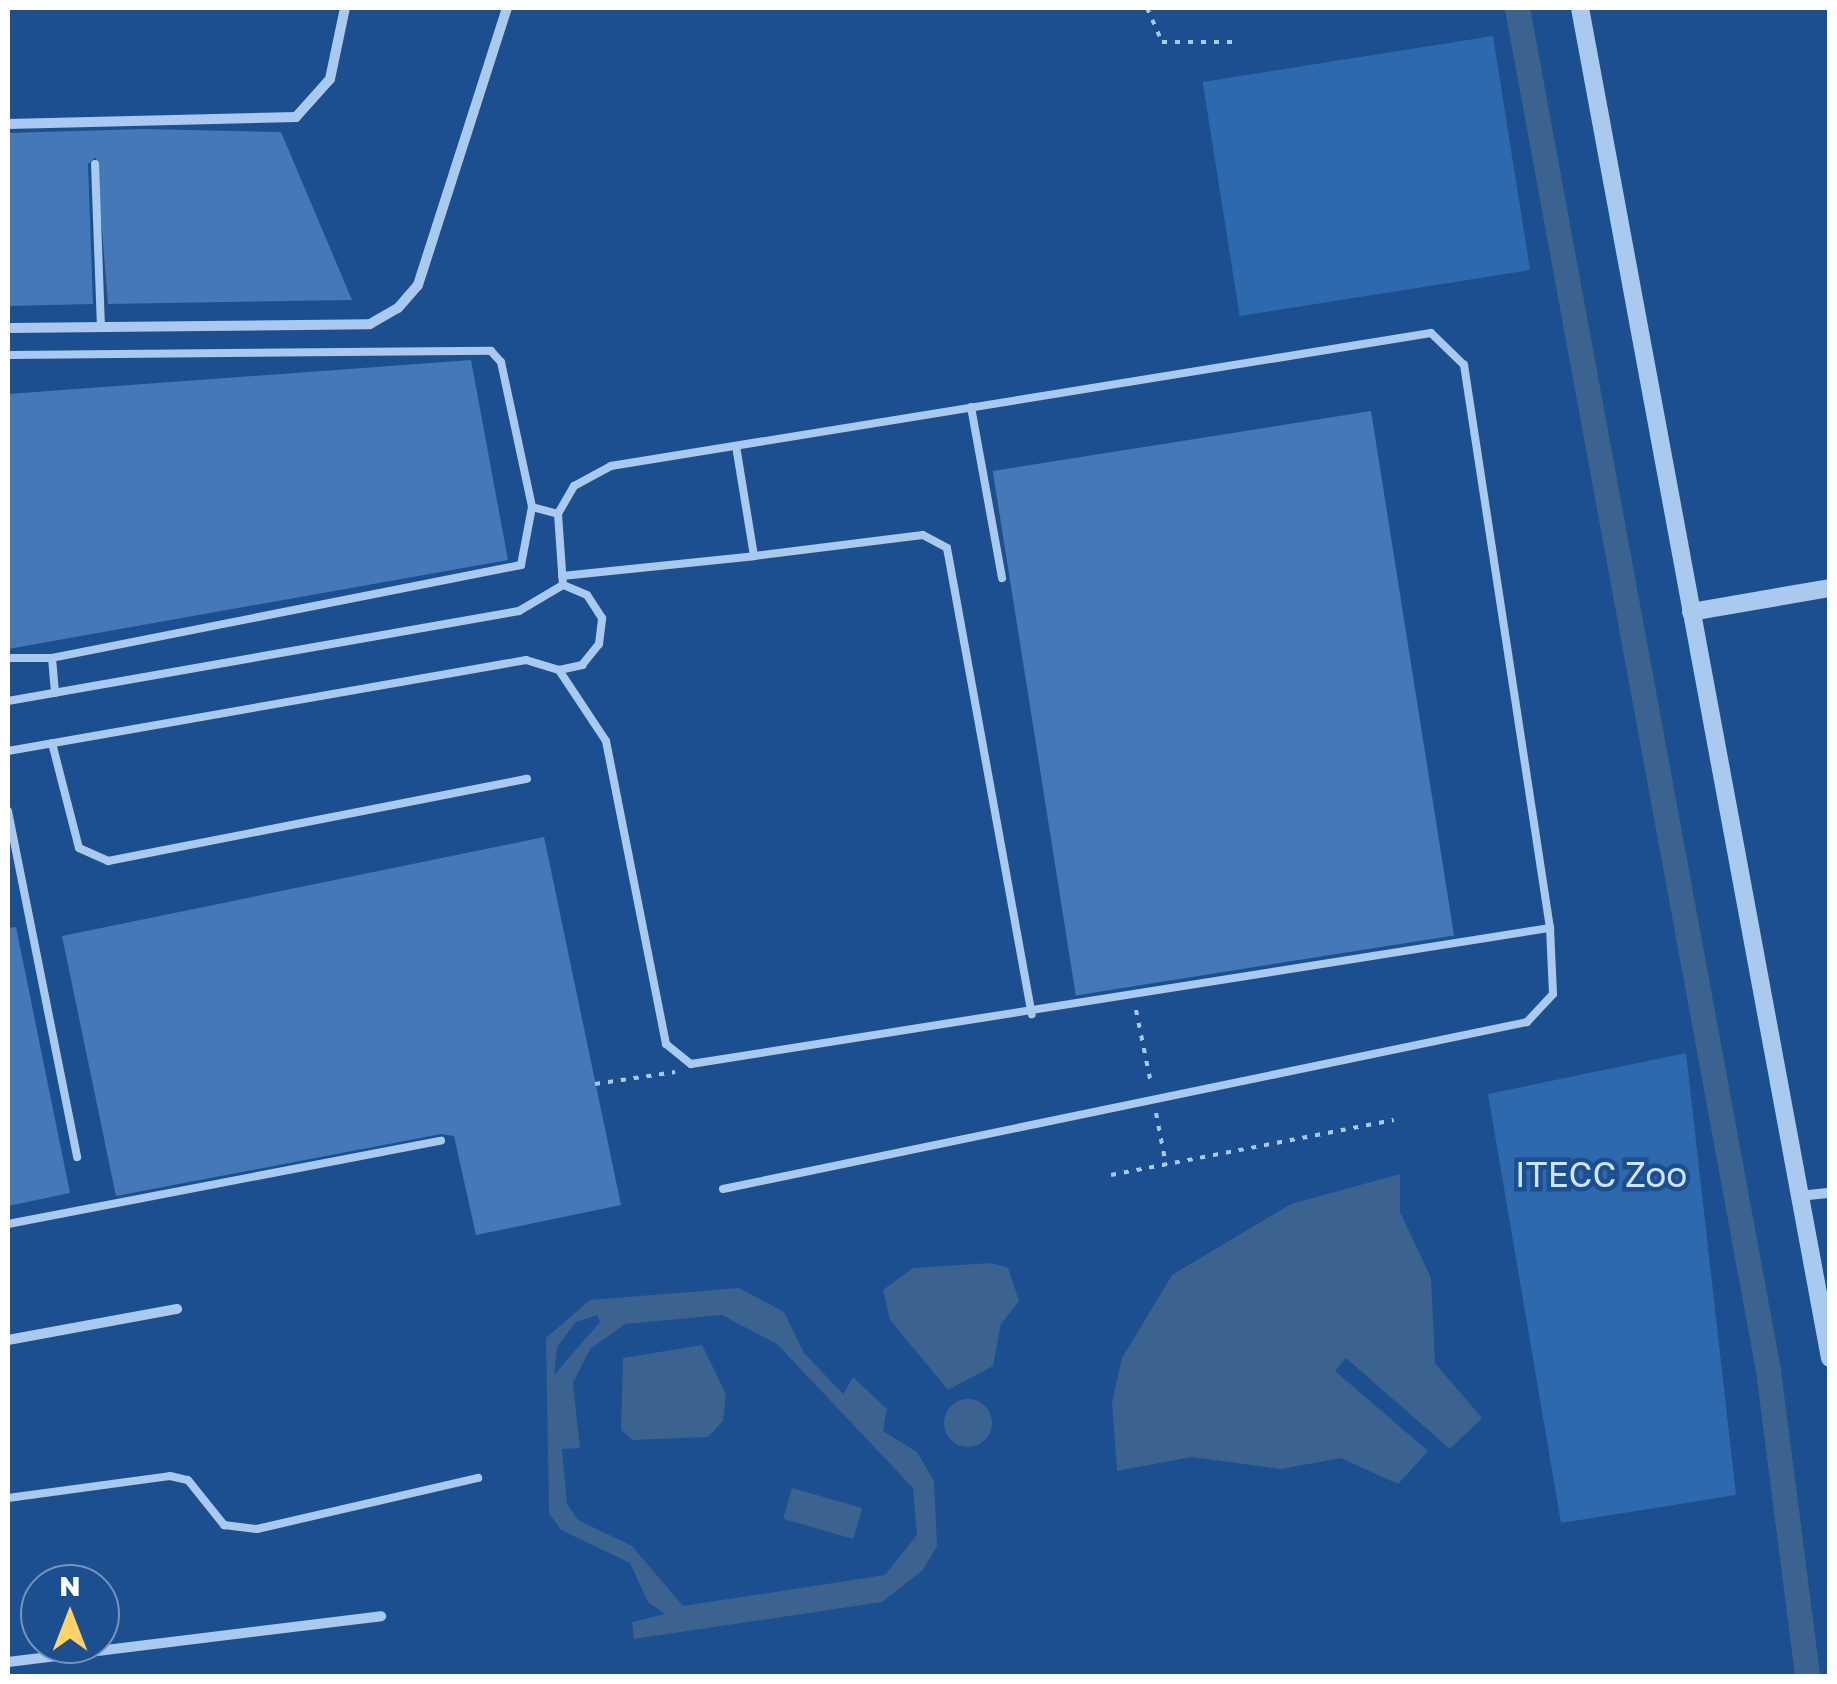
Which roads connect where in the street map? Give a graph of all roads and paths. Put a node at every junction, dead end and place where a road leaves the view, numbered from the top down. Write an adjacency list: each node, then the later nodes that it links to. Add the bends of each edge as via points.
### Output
1 (346, 8): 6 (street, via 330,79 296,117)
2 (507, 8): 8 (street, via 418,285 398,308 370,324)
3 (1147, 8): 5 (path, via 1162,42)
4 (1580, 8): 19 (street)
5 (1233, 42)
6 (8, 124)
7 (95, 164): 8 (lane)
8 (100, 327): 9 (street)
9 (8, 328)
10 (8, 355): 13 (lane, via 491,351 501,362)
11 (972, 408): 12 (lane); 16 (lane); 29 (lane, via 1430,333 1464,365)
12 (736, 446): 14 (lane, via 612,466 574,486); 15 (lane)
13 (532, 507): 14 (lane); 21 (lane, via 521,564)
14 (558, 514): 17 (lane)
15 (754, 556): 17 (lane); 31 (lane, via 923,534 947,548)
16 (1002, 578)
17 (562, 580): 22 (lane, via 588,595 602,618 600,644 582,665); 23 (lane, via 519,611)
18 (1830, 588): 19 (street)
19 (1691, 612): 41 (street)
20 (8, 658): 21 (lane)
21 (52, 658): 23 (lane)
22 (559, 670): 25 (lane, via 526,660); 31 (lane, via 606,741 675,1058 757,1056)
23 (54, 693): 24 (lane)
24 (8, 701)
25 (52, 743): 26 (lane); 27 (lane, via 79,848 108,861)
26 (8, 751)
27 (527, 779)
28 (8, 812): 36 (lane)
29 (1550, 928): 31 (lane); 39 (lane, via 1553,994 1527,1022)
30 (1117, 1009): 37 (path, via 1136,1006)
31 (1032, 1014)
32 (692, 1070): 33 (path)
33 (595, 1084)
34 (1394, 1120): 37 (path)
35 (441, 1141): 42 (lane)
36 (77, 1158)
37 (1166, 1165): 38 (path)
38 (1110, 1176)
39 (723, 1189)
40 (1830, 1193): 41 (street)
41 (1799, 1196): 45 (street)
42 (8, 1224)
43 (176, 1309): 44 (street)
44 (8, 1340)
45 (1830, 1358)
46 (478, 1478): 47 (lane, via 257,1529 224,1525 188,1480 170,1476)
47 (8, 1498)
48 (381, 1616): 49 (street)
49 (8, 1662)

